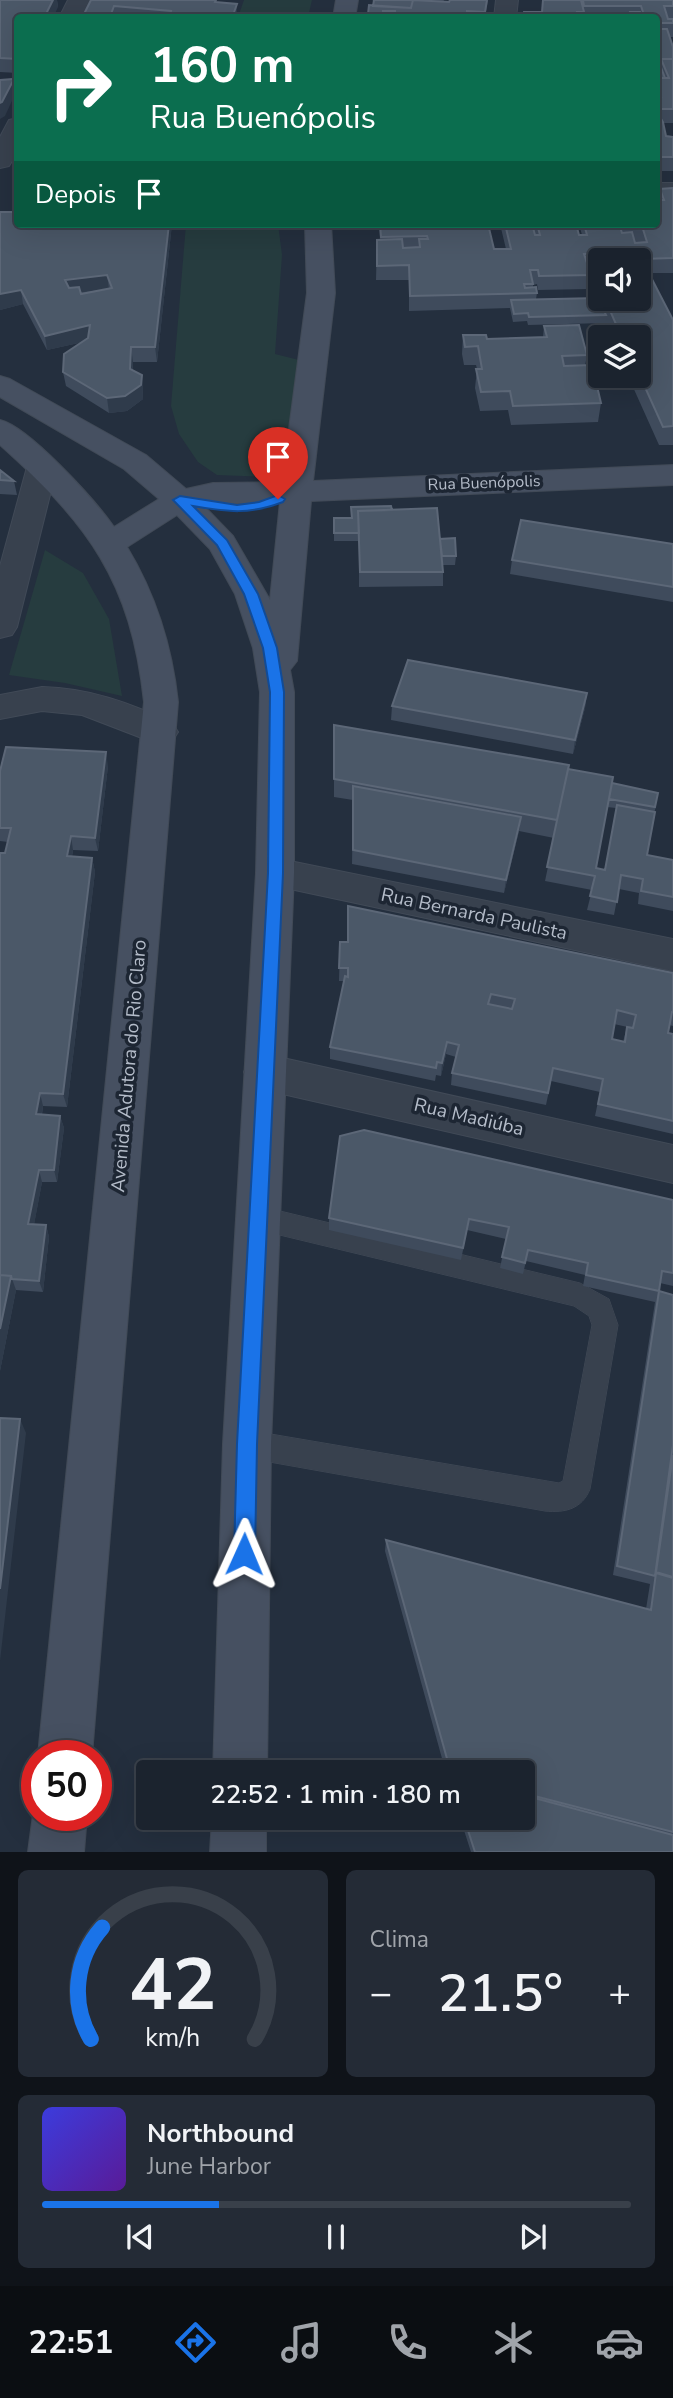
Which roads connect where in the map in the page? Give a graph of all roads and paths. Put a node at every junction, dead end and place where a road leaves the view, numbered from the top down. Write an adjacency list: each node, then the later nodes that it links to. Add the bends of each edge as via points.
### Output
1 (318, 228): 6 (main road, via 321,293)
2 (0, 385): 7 (main road, via 135,462)
3 (0, 429): 4 (main road, Avenida Adutora do Rio Claro)
4 (42, 467): 8 (main road, Avenida Adutora do Rio Claro, via 92,519); 9 (street)
5 (673, 475): 6 (main road, Rua Buenópolis)
6 (296, 492): 7 (main road, Rua Buenópolis, via 261,506 237,509); 10 (main road)
7 (180, 500): 8 (main road); 10 (main road, via 222,543 251,594 270,648)
8 (108, 544): 12 (main road, Avenida Adutora do Rio Claro, via 141,604 154,646)
9 (0, 627)
10 (277, 692): 13 (main road)
11 (0, 707): 12 (street, via 43,698 80,702 109,709)
12 (160, 732): 19 (main road, Avenida Adutora do Rio Claro)
13 (275, 873): 14 (street, Rua Bernarda Paulista); 15 (main road)
14 (673, 955)
15 (265, 1072): 16 (street, Rua Madiúba); 17 (main road)
16 (673, 1164)
17 (259, 1218): 18 (main road); 18 (lane, via 580,1295 600,1308 605,1325 576,1489 564,1498)
18 (247, 1444): 20 (main road)
19 (66, 1740)
20 (240, 1760)
21 (239, 1830): 24 (main road)
22 (58, 1831): 23 (main road)
23 (56, 1852)
24 (238, 1852)

